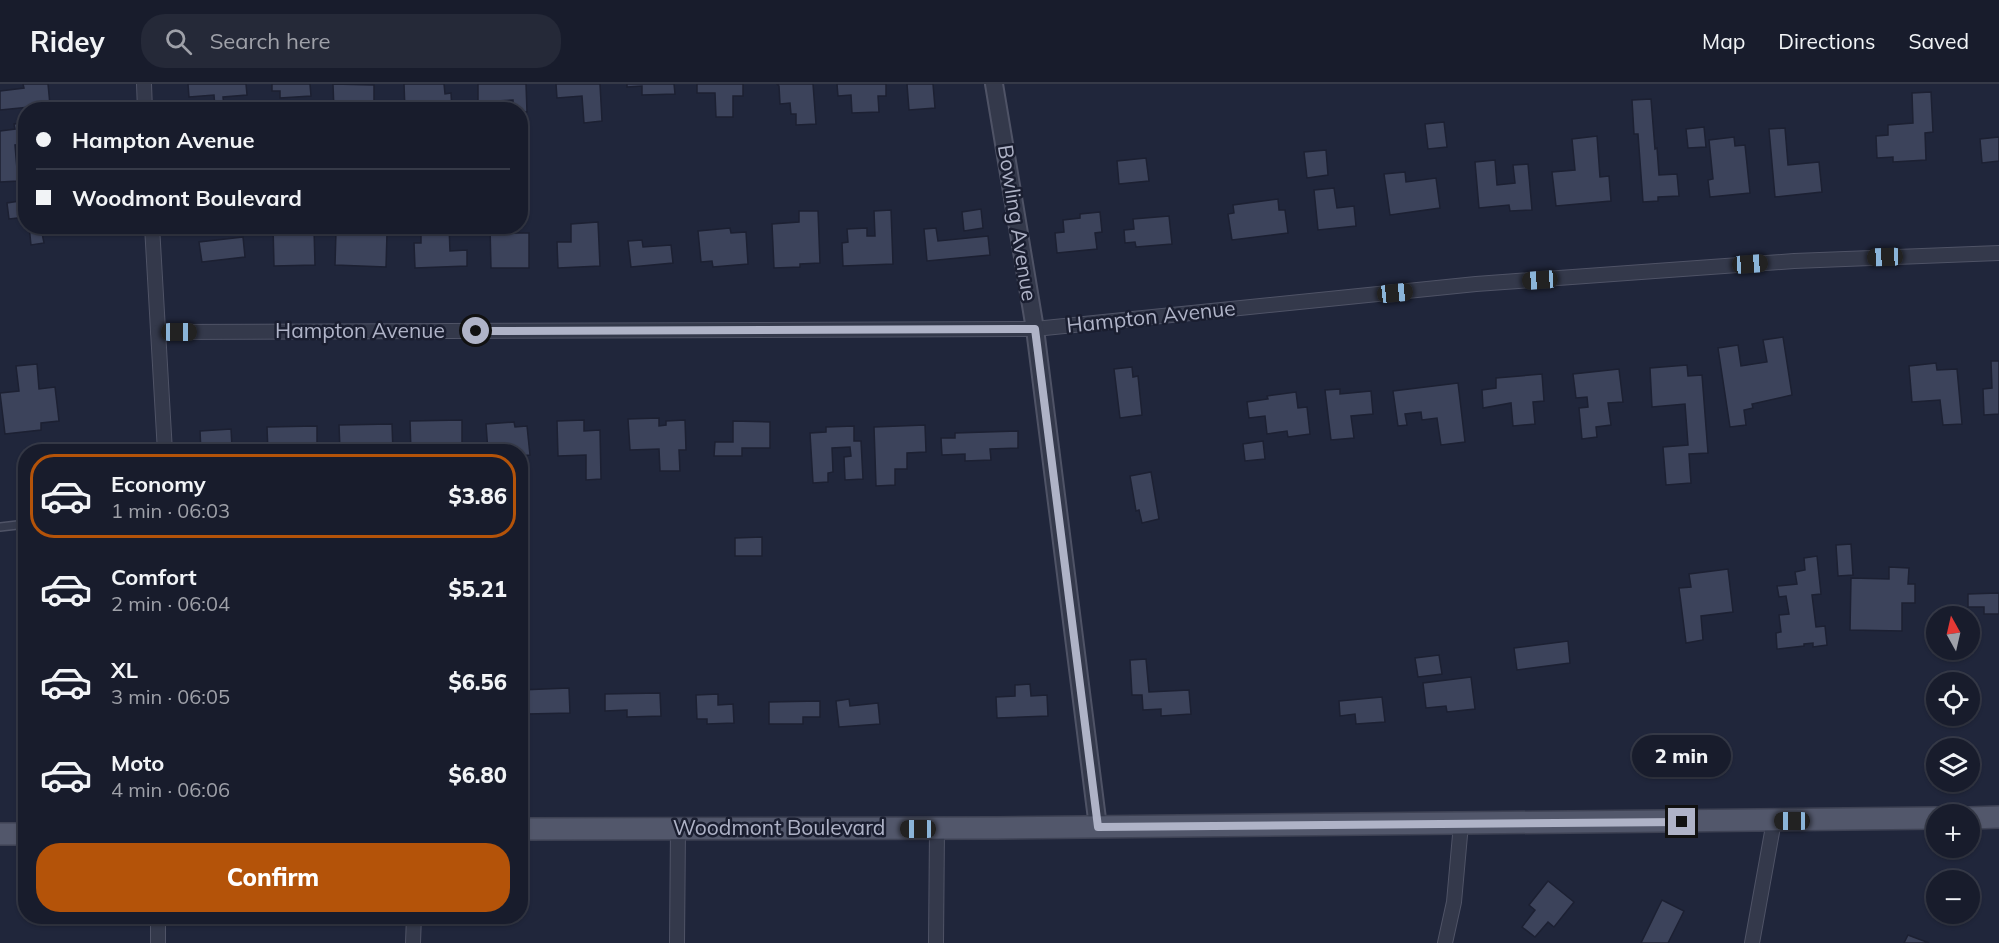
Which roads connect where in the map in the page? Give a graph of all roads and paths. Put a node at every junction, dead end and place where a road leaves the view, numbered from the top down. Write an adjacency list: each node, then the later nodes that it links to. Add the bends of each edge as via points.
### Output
1 (144, 84): 3 (street)
2 (994, 84): 6 (street, Bowling Avenue)
3 (145, 102)
4 (152, 234): 7 (street)
5 (1999, 253): 6 (street, Hampton Avenue, via 1794,261 1476,284)
6 (1035, 329): 7 (street, Hampton Avenue); 16 (street, Bowling Avenue)
7 (158, 332): 8 (street)
8 (165, 444)
9 (18, 525): 10 (lane)
10 (0, 527)
11 (1999, 817): 13 (main road)
12 (1926, 818): 14 (main road, Woodmont Boulevard)
13 (1980, 818)
14 (1774, 821): 15 (main road, Woodmont Boulevard); 29 (street)
15 (1461, 824): 16 (main road, Woodmont Boulevard); 28 (street, via 1454,902)
16 (1098, 827): 19 (main road, Woodmont Boulevard)
17 (678, 828): 18 (main road, Woodmont Boulevard); 19 (main road, Woodmont Boulevard); 26 (street)
18 (528, 829)
19 (937, 829): 27 (street)
20 (0, 834): 21 (main road)
21 (18, 834)
22 (158, 924): 24 (street)
23 (414, 924): 25 (street)
24 (158, 943)
25 (414, 943)
26 (677, 943)
27 (936, 943)
28 (1444, 943)
29 (1752, 943)

